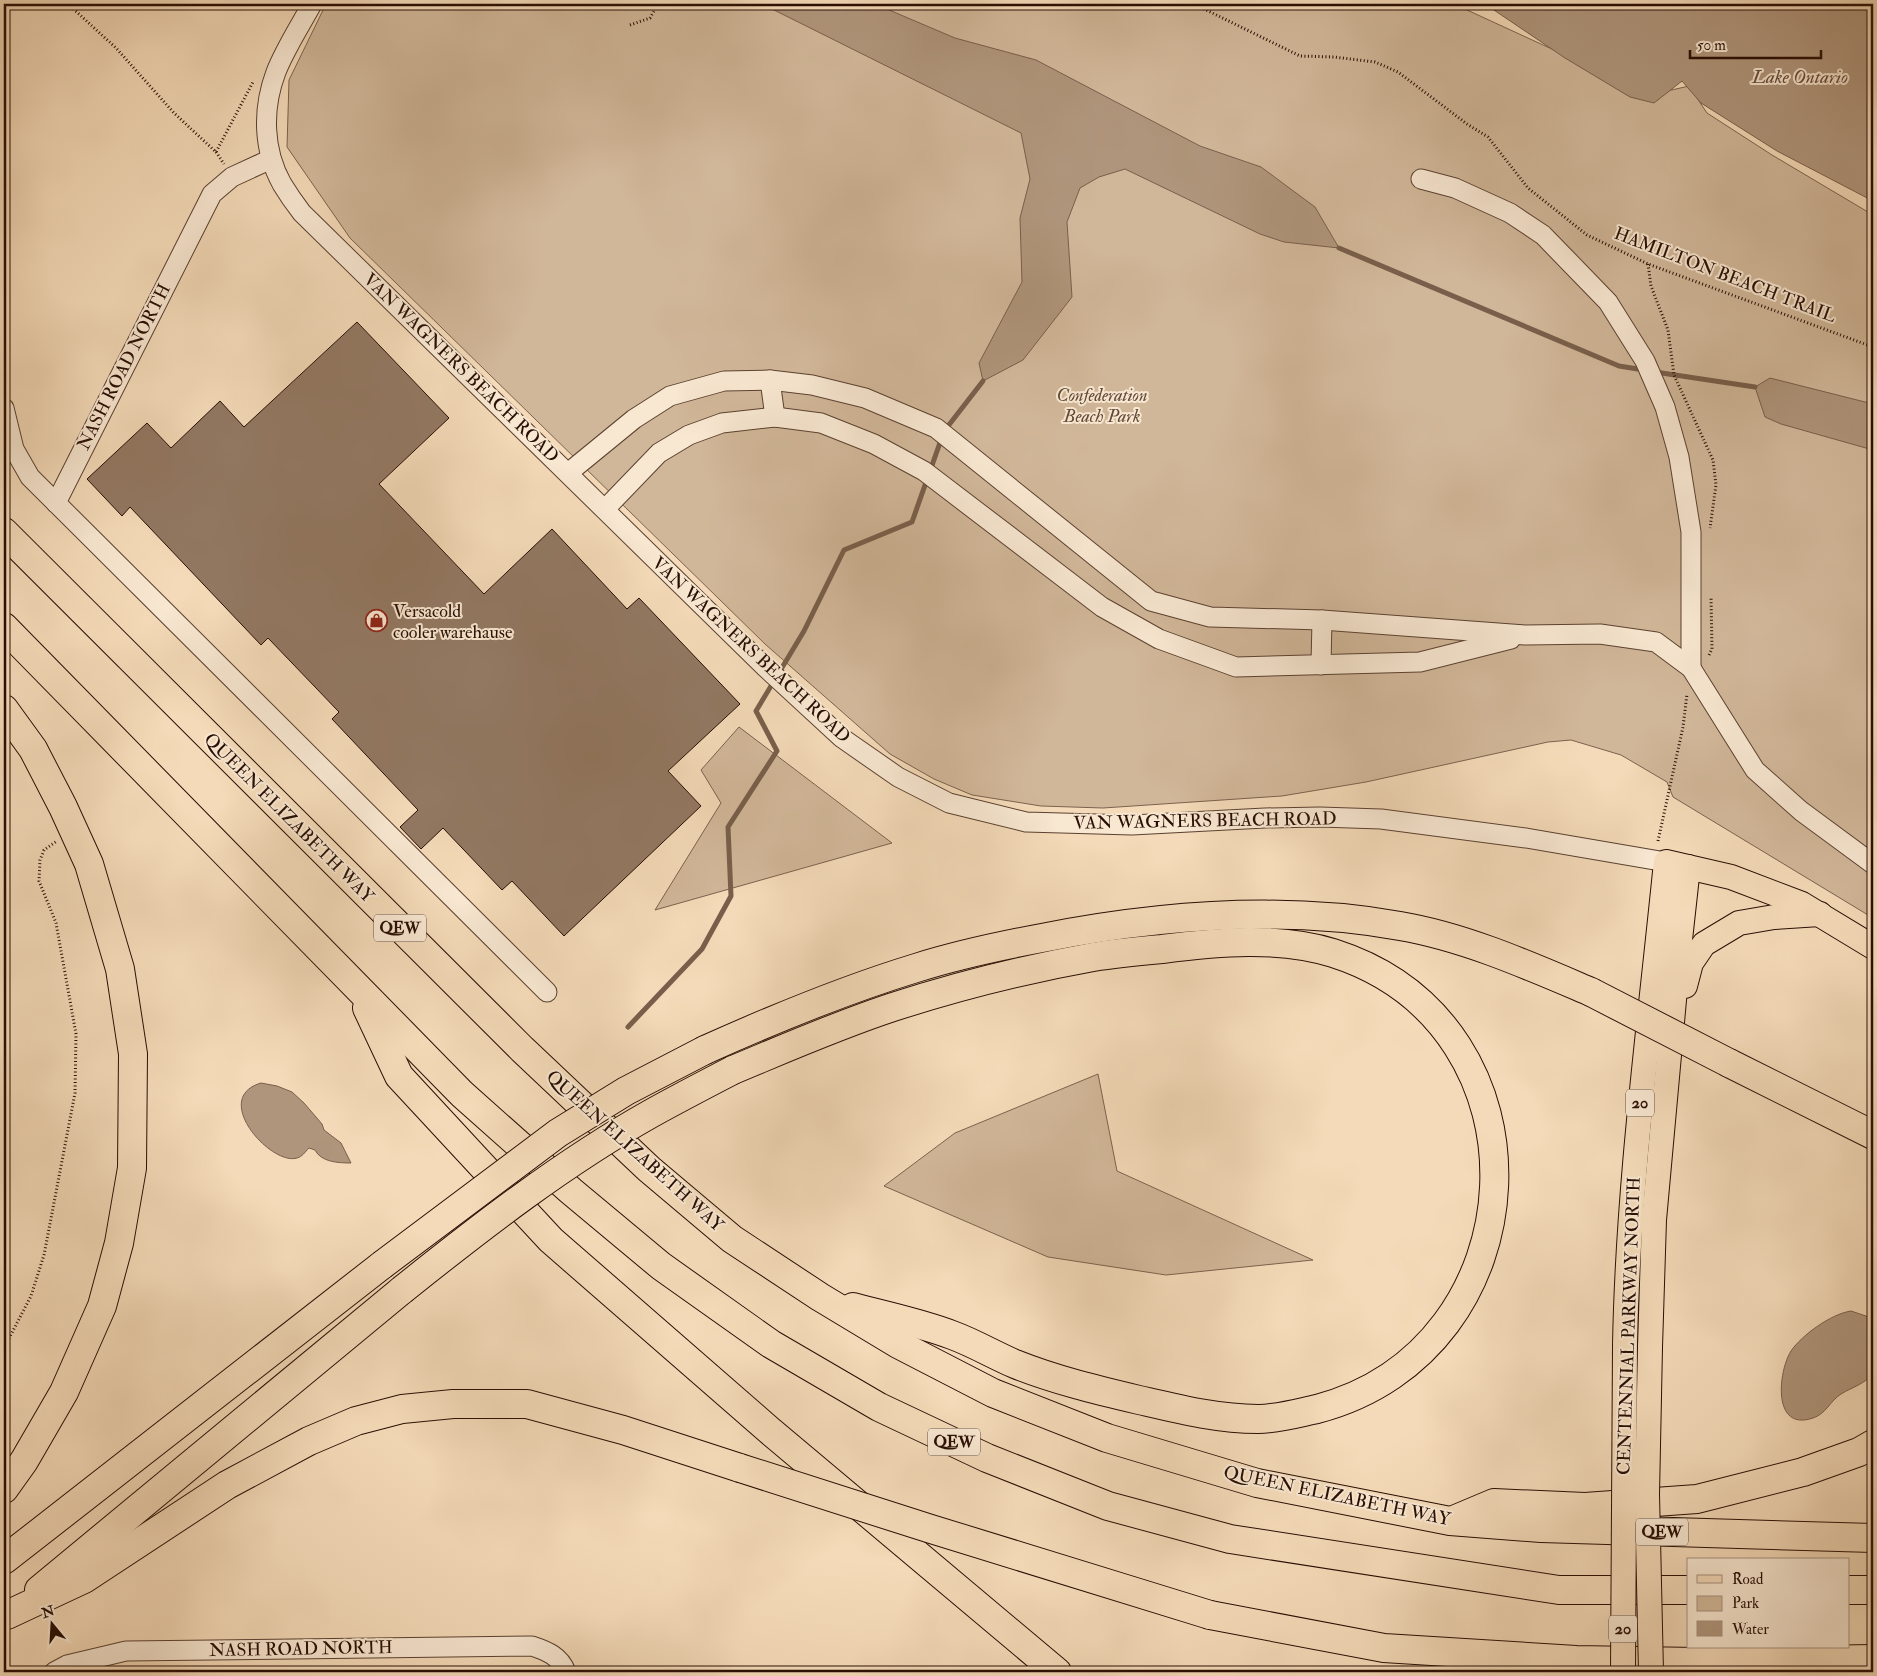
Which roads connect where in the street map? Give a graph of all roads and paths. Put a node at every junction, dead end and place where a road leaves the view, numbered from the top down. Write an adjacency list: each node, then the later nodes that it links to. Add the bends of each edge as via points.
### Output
1 (68, 4): 6 (path, via 116,48 174,113 216,152)
2 (312, 4): 7 (street, VAN WAGNERS BEACH ROAD, via 276,72 268,101 266,134)
3 (658, 4): 5 (path, via 650,18)
4 (1194, 4): 9 (path, HAMILTON BEACH TRAIL, via 1300,56 1375,62 1398,72 1488,137 1528,188 1587,235 1648,264)
5 (630, 25)
6 (258, 73)
7 (271, 159): 13 (street, VAN WAGNERS BEACH ROAD, via 282,185 302,213); 14 (street, NASH ROAD NORTH, via 232,177 212,194)
8 (1421, 179): 21 (street, via 1455,188 1510,213 1543,235 1608,302 1645,361 1665,407 1679,457 1691,532)
9 (1873, 347)
10 (770, 380): 12 (street); 13 (street, via 724,381 670,396 634,419); 17 (street, via 812,385 865,398 936,428 1151,601 1210,617)
11 (4, 408): 14 (street, via 14,449 21,462 30,477)
12 (775, 417): 15 (street, via 722,423 690,434 659,452); 20 (street, via 821,423 874,444 924,471 1102,606 1159,639 1236,667)
13 (568, 473): 15 (street, VAN WAGNERS BEACH ROAD)
14 (56, 503): 29 (street)
15 (605, 509): 24 (street, VAN WAGNERS BEACH ROAD, via 842,738 898,777 949,803 1036,823 1132,825 1265,818 1381,819 1526,838)
16 (4, 532): 32 (highway, QUEEN ELIZABETH WAY / QEW, via 522,1049 642,1163 732,1239)
17 (1322, 620): 19 (street); 20 (street)
18 (4, 627): 28 (highway, QEW)
19 (1525, 635): 20 (street, via 1420,662); 21 (street, via 1600,634 1656,642)
20 (1321, 665)
21 (1691, 668): 25 (street, via 1755,770 1801,810)
22 (4, 708): 23 (highway, via 33,749)
23 (74, 830): 33 (path, via 44,850 38,870 39,881 56,923 76,1034 75,1093 42,1264 31,1296); 35 (highway, via 89,864 120,968 133,1054 132,1168 120,1243 102,1306 64,1392)
24 (1677, 864): 26 (main road, via 1731,878 1802,904); 30 (main road, CENTENNIAL PARKWAY NORTH / 20); 48 (main road, CENTENNIAL PARKWAY NORTH / 20, bridge, via 1652,1002 1632,1192 1625,1344)
25 (1873, 864)
26 (1820, 914): 27 (main road); 30 (main road, via 1739,923 1704,944 1690,963 1683,994)
27 (1873, 947)
28 (358, 988): 39 (highway, QEW, via 462,1094 661,1266 771,1344 879,1406 988,1458 1108,1506 1230,1539 1559,1590); 47 (highway, via 399,1076 551,1240 769,1430)
29 (547, 992)
30 (1674, 1010): 49 (main road, CENTENNIAL PARKWAY NORTH / 20, bridge, via 1654,1220 1647,1494)
31 (1873, 1135): 38 (highway, bridge, via 1592,992 1520,962 1401,926 1333,917 1185,917 1094,928 988,948 916,968 775,1018 626,1091 558,1133 382,1265)
32 (820, 1297): 36 (highway, QUEEN ELIZABETH WAY / QEW, via 898,1344 993,1392 1107,1438 1257,1483); 42 (highway, bridge, via 951,1334 1016,1364 1086,1387 1206,1414 1260,1419 1337,1403 1374,1386 1432,1340 1455,1311 1477,1268 1492,1216 1494,1187 1494,1146 1484,1104 1467,1061 1448,1032 1425,1007 1394,981 1359,964 1331,952 1295,945 1257,942 1189,945 1094,957 988,980 891,1008 733,1070 652,1113 574,1161 490,1220 402,1290)
33 (4, 1348)
34 (1873, 1444): 36 (highway, via 1803,1472 1697,1499 1585,1507 1494,1503)
35 (4, 1489)
36 (1450, 1521): 37 (highway, QUEEN ELIZABETH WAY / QEW, via 1542,1528)
37 (1873, 1538)
38 (4, 1560)
39 (1687, 1590)
40 (1850, 1590): 41 (highway)
41 (1873, 1590)
42 (6, 1617): 44 (highway, bridge, via 84,1579 227,1485 309,1441 356,1421 402,1409 453,1404 527,1404 623,1430 931,1530 1210,1615 1384,1648 1576,1660)
43 (1873, 1659): 44 (highway)
44 (1697, 1662): 50 (highway)
45 (54, 1672): 46 (street, NASH ROAD NORTH, via 67,1665 126,1651 532,1646 550,1651)
46 (566, 1672)
47 (1057, 1672)
48 (1623, 1672)
49 (1651, 1672)
50 (1669, 1672)

